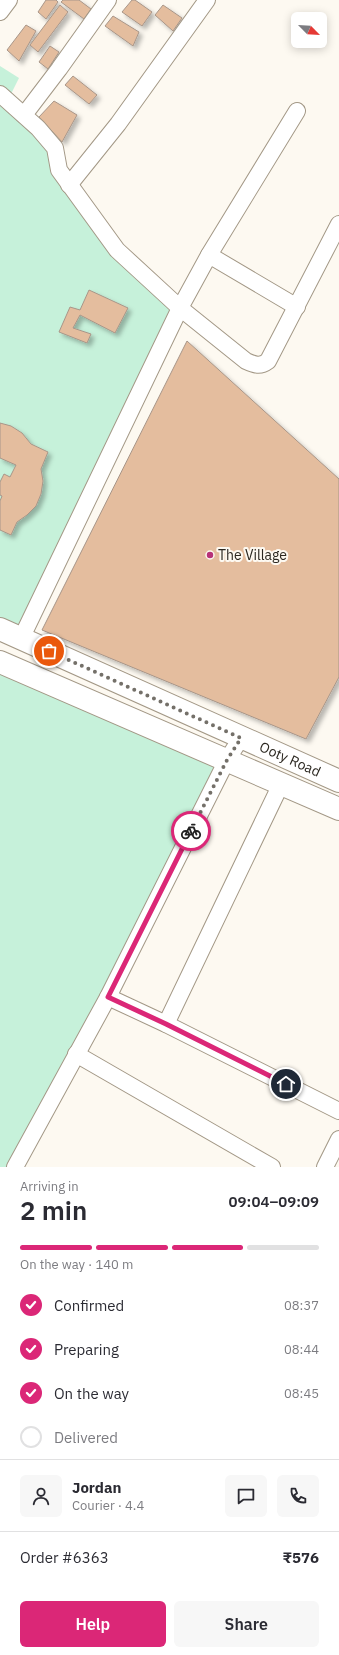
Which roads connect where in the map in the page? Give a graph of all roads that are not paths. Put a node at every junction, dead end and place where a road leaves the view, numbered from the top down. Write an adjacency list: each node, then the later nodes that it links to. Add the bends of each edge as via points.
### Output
1 (9, 0): 4 (street)
2 (108, 0): 7 (street)
3 (207, 0): 8 (street, via 118,124)
4 (0, 12)
5 (0, 94): 7 (street)
6 (297, 112): 10 (street)
7 (24, 115): 8 (street, via 55,148 59,170)
8 (69, 185): 12 (street, via 117,250)
9 (339, 224): 11 (street)
10 (209, 255): 11 (street); 12 (street)
11 (297, 307): 12 (street, via 268,361 258,366 246,361)
12 (180, 308): 14 (street)
13 (0, 629): 14 (main road, Ooty Road)
14 (21, 639): 16 (main road, Ooty Road)
15 (0, 662): 17 (main road, Ooty Road)
16 (241, 738): 17 (street); 18 (main road, Ooty Road)
17 (227, 760): 19 (main road, Ooty Road); 21 (street)
18 (339, 781)
19 (281, 784): 20 (main road, Ooty Road); 22 (street)
20 (339, 809)
21 (108, 997): 22 (street); 23 (street)
22 (166, 1024): 24 (street)
23 (76, 1054): 26 (street); 27 (street)
24 (339, 1111)
25 (339, 1139): 28 (street)
26 (15, 1167)
27 (272, 1167)
28 (325, 1167)

